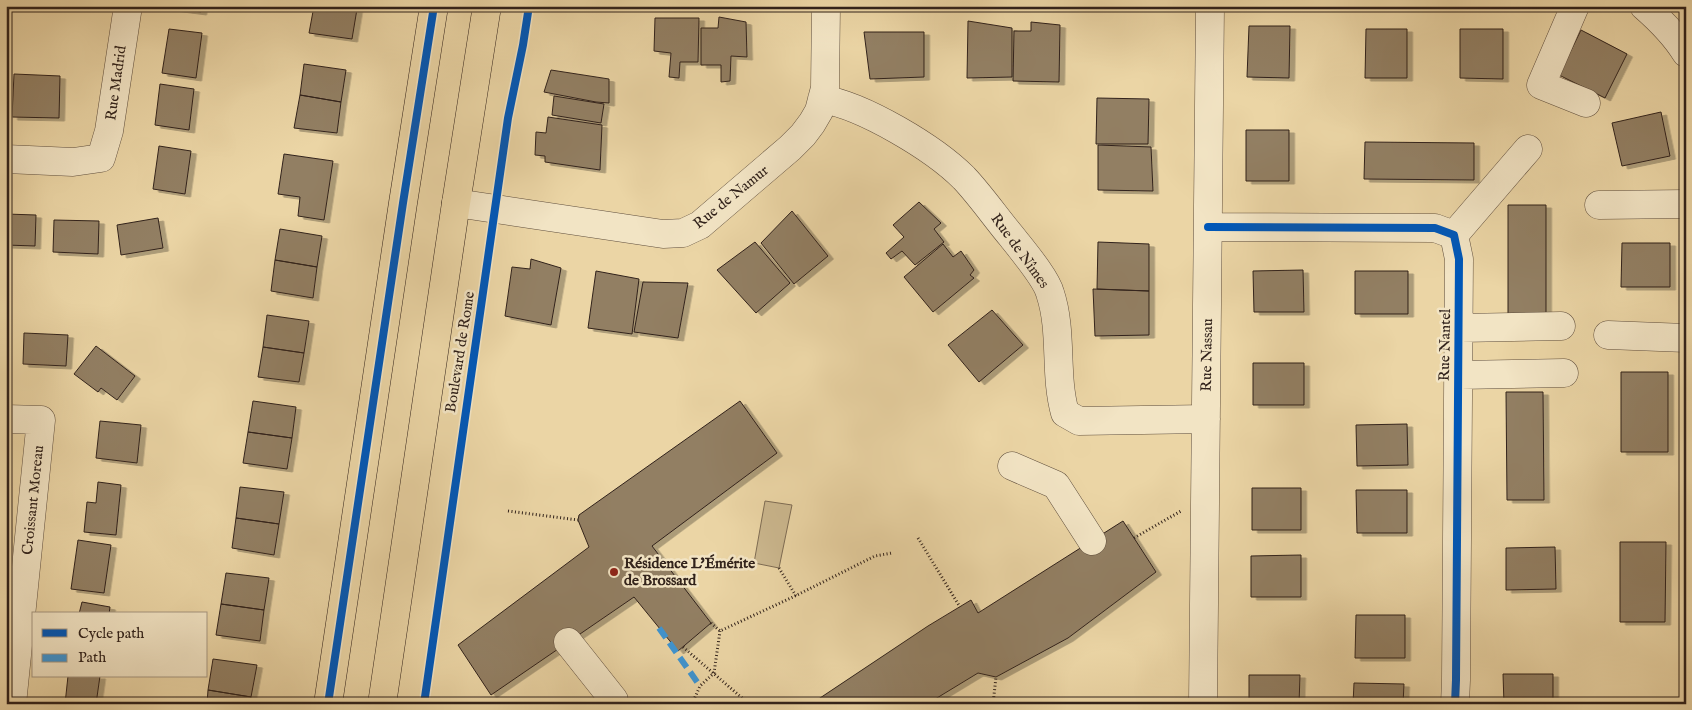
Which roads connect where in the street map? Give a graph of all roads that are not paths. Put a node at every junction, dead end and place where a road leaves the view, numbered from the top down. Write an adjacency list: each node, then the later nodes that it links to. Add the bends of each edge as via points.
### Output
1 (128, 6): 12 (street, Rue Madrid, via 109,131 101,158 73,162)
2 (434, 6): 31 (main road)
3 (487, 6): 13 (main road, Boulevard de Rome)
4 (826, 6): 9 (street, Rue de Namur, via 826,76)
5 (1210, 6): 16 (street, Rue Nassau)
6 (1575, 6): 10 (street, via 1541,85)
7 (1644, 6): 8 (street, via 1662,22)
8 (1686, 53)
9 (822, 99): 13 (street, Rue de Namur, via 812,123 796,142 709,219 683,233 663,234); 25 (street, Rue de Nîmes, via 846,105 886,123 935,154 964,178 1027,256 1050,290 1057,316 1060,396 1065,413 1079,421)
10 (1586, 103)
11 (1528, 149): 17 (street)
12 (6, 159)
13 (456, 203): 32 (main road, Boulevard de Rome)
14 (1686, 204): 15 (street)
15 (1599, 205)
16 (1208, 227): 17 (street, via 1435,228); 25 (street, Rue Nassau)
17 (1454, 235): 19 (street, Rue Nantel, via 1459,259)
18 (1561, 326): 19 (street)
19 (1460, 328): 23 (street, Rue Nantel)
20 (1608, 335): 21 (street)
21 (1686, 338)
22 (1564, 373): 23 (street)
23 (1459, 375): 34 (street, Rue Nantel)
24 (6, 419): 30 (street, Croissant Moreau, via 41,420)
25 (1206, 419): 33 (street, Rue Nassau)
26 (1012, 466): 27 (street, via 1056,485)
27 (1092, 541)
28 (568, 642): 29 (street)
29 (614, 700)
30 (12, 704)
31 (328, 704)
32 (382, 704)
33 (1203, 704)
34 (1455, 704)

